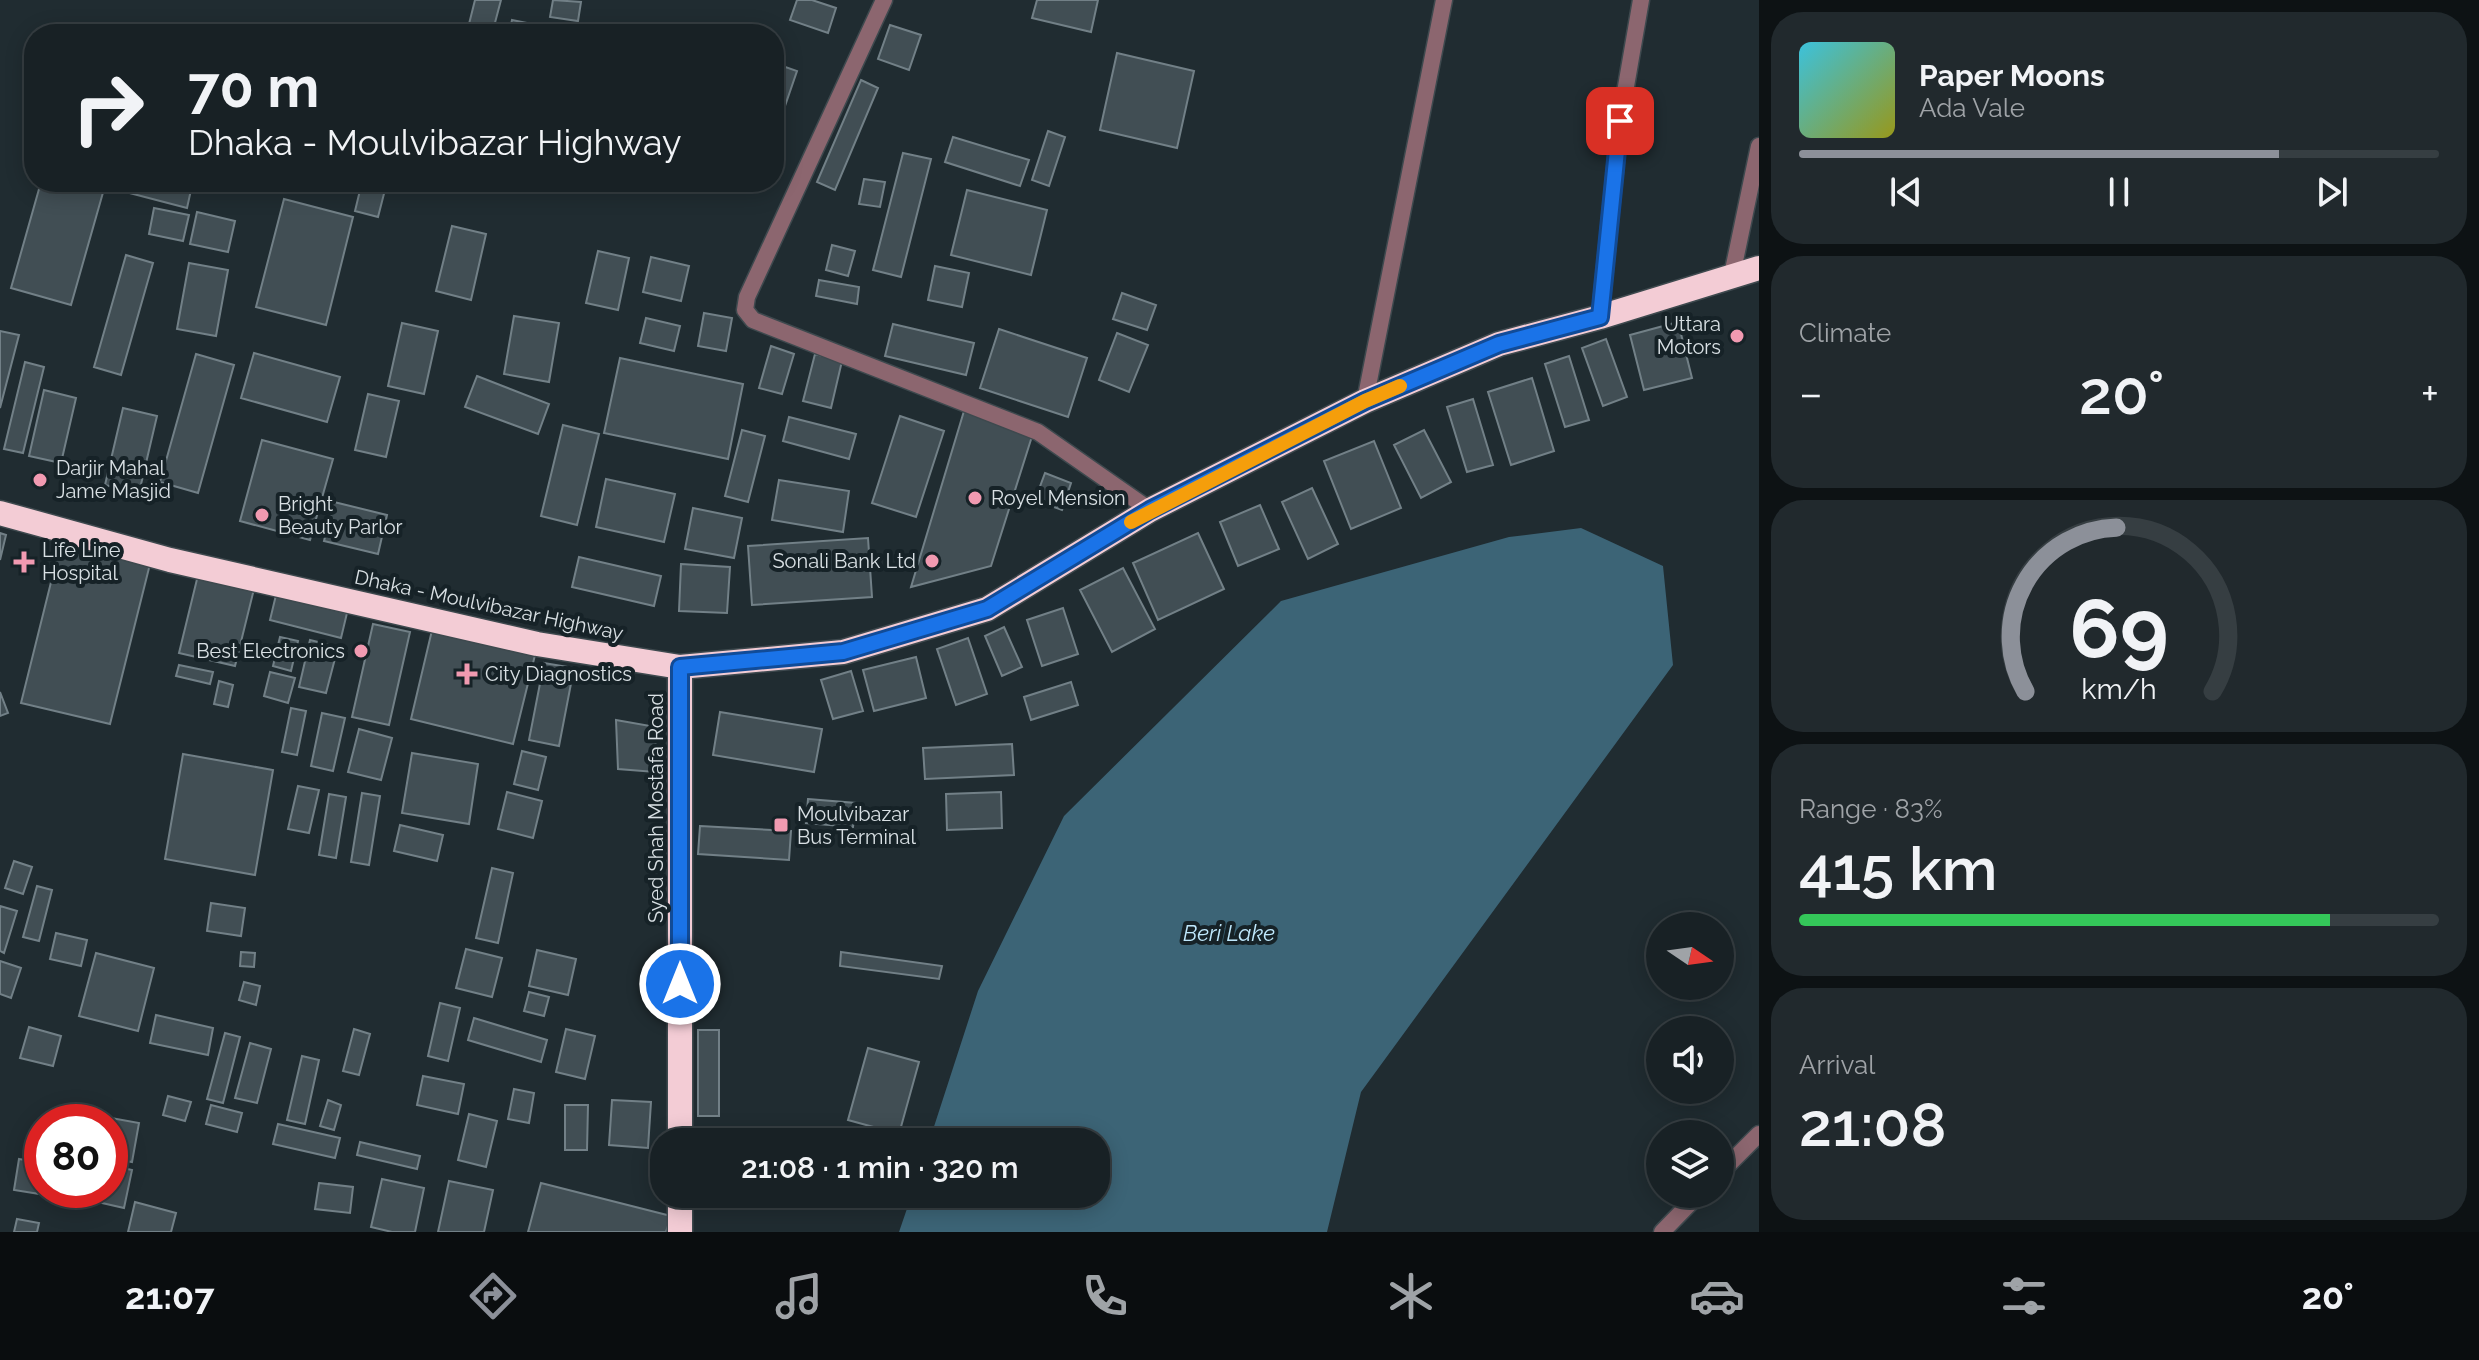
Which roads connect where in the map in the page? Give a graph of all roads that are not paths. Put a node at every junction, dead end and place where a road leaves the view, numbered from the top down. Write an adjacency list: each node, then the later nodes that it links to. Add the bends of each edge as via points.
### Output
1 (884, 0): 9 (street, via 745,310 753,320 1038,432)
2 (1444, 0): 8 (street)
3 (1641, 0): 7 (street, via 1620,121)
4 (1759, 146): 6 (street)
5 (1759, 268): 6 (highway, Dhaka - Moulvibazar Highway)
6 (1732, 275): 7 (highway, Dhaka - Moulvibazar Highway)
7 (1600, 317): 8 (highway, Dhaka - Moulvibazar Highway, via 1499,344)
8 (1365, 401): 9 (highway, Dhaka - Moulvibazar Highway)
9 (1150, 510): 11 (highway, Dhaka - Moulvibazar Highway, via 987,609 843,652)
10 (0, 513): 11 (highway, Dhaka - Moulvibazar Highway, via 170,560 537,644)
11 (680, 667): 12 (highway, Syed Shah Mostafa Road)
12 (680, 1128)
13 (1759, 1134): 14 (street)
14 (1734, 1159)
15 (680, 1208): 17 (highway)
16 (1685, 1208): 18 (street)
17 (680, 1232)
18 (1662, 1232)

